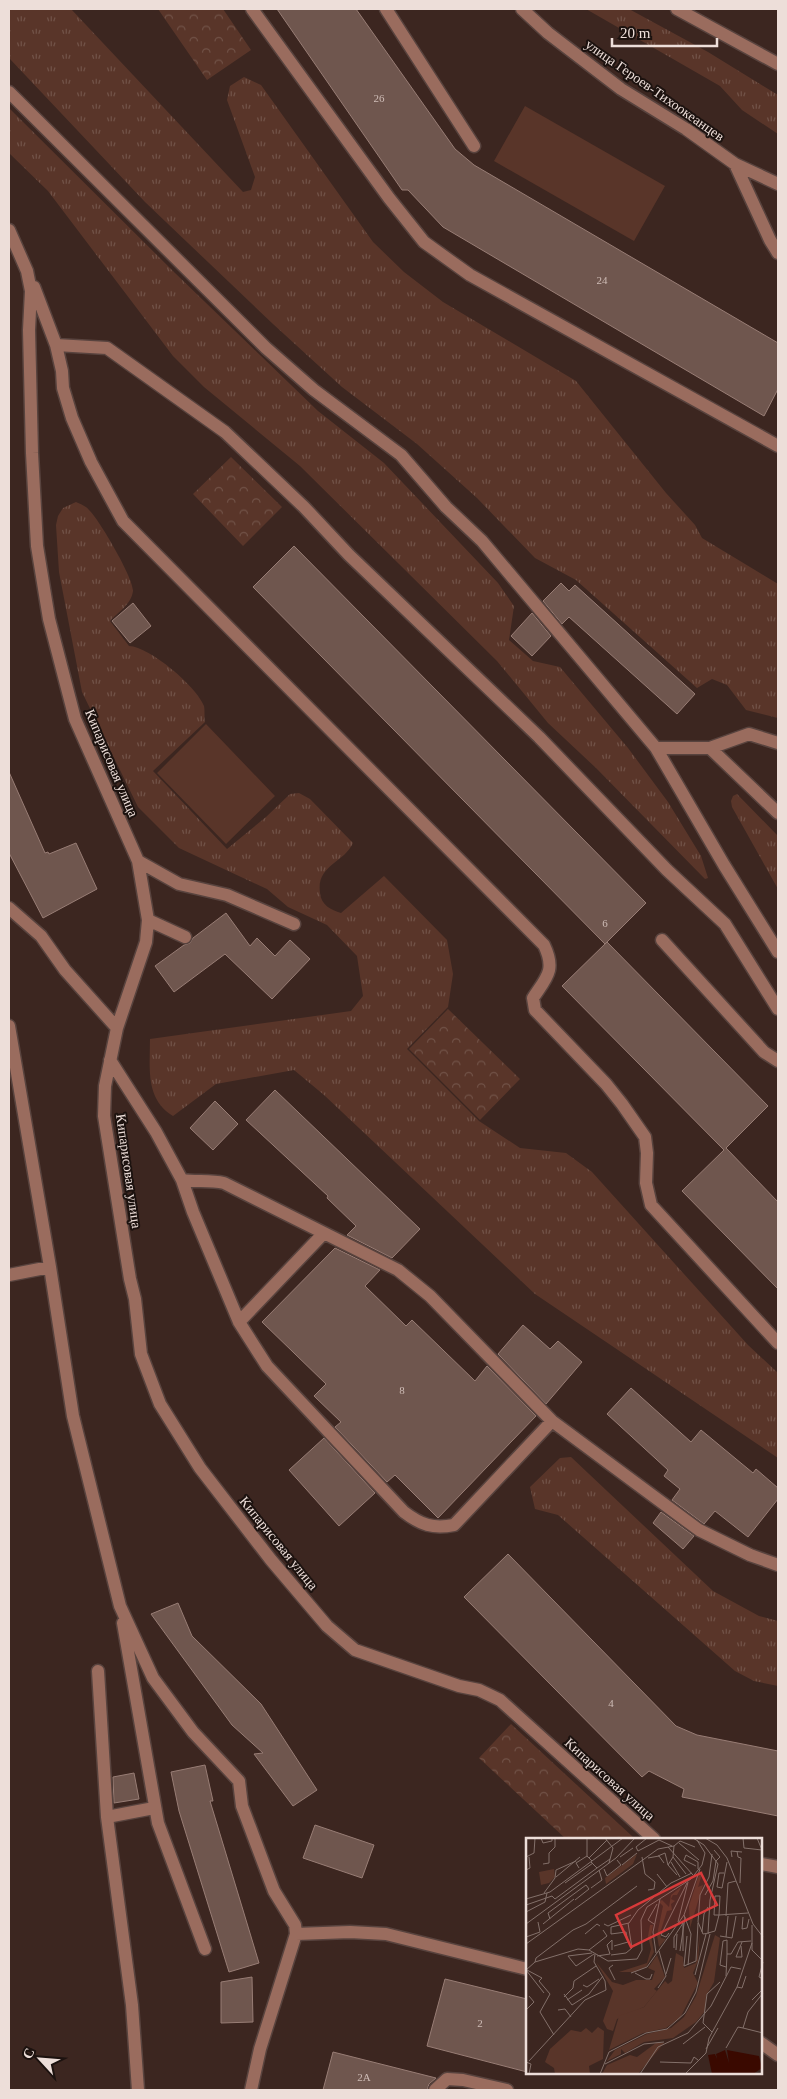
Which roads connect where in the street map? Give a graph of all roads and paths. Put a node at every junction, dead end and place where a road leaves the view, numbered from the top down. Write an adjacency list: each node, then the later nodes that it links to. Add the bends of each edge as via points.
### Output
1 (252, 9): 14 (street, via 424,242 470,275)
2 (386, 9): 7 (street)
3 (522, 9): 8 (street, улица Героев-Тихоокеанцев, via 621,89)
4 (677, 9): 5 (street)
5 (778, 64)
6 (9, 92): 16 (street, via 266,348 314,390 401,455 482,542)
7 (474, 146)
8 (734, 164): 9 (street, улица Героев-Тихоокеанцев); 11 (street)
9 (778, 184)
10 (9, 230): 12 (street, Кипарисовая улица)
11 (778, 253)
12 (27, 271): 13 (street); 19 (street, Кипарисовая улица, via 31,291 30,375 37,546 49,619 75,719)
13 (56, 345): 26 (street, via 106,348 225,432 726,924); 36 (street, via 72,418 123,521 544,945 550,958 550,973 533,998 535,1010 606,1084 645,1137 646,1183 651,1206)
14 (778, 446)
15 (778, 743): 17 (street, via 749,734)
16 (656, 748): 17 (street); 25 (street)
17 (710, 748): 18 (street)
18 (778, 813)
19 (138, 861): 21 (street, Кипарисовая улица); 22 (street, via 179,884 227,895)
20 (9, 908): 28 (street, via 40,936 65,970)
21 (148, 920): 23 (street); 28 (street, Кипарисовая улица, via 146,942)
22 (294, 924)
23 (185, 937)
24 (662, 940): 30 (street, via 764,1052)
25 (778, 952)
26 (777, 1004)
27 (9, 1026): 33 (street)
28 (117, 1028): 29 (street, Кипарисовая улица)
29 (110, 1060): 31 (street); 43 (street, Кипарисовая улица, via 104,1116 135,1299 141,1354 160,1404 200,1468 327,1626 355,1650 479,1690 500,1700)
30 (778, 1061)
31 (182, 1180): 32 (street, via 224,1183); 35 (street)
32 (323, 1234): 35 (street); 37 (street, via 398,1270 430,1296)
33 (50, 1267): 34 (street); 39 (street, via 73,1416)
34 (9, 1275)
35 (239, 1322): 37 (street, via 267,1366 404,1512 428,1526 454,1524)
36 (778, 1343)
37 (552, 1421): 38 (street, via 700,1530)
38 (778, 1565)
39 (120, 1606): 41 (street); 46 (street, via 153,1678 193,1732 239,1781 242,1806 274,1891 295,1925)
40 (98, 1671): 42 (street)
41 (154, 1808): 42 (street); 47 (street)
42 (107, 1817): 51 (street, via 132,2005)
43 (653, 1838)
44 (762, 1864): 45 (street)
45 (778, 1867)
46 (296, 1934): 48 (street, via 386,1934); 52 (street, via 260,2048)
47 (205, 1949)
48 (526, 1969)
49 (762, 2044): 50 (street)
50 (778, 2055)
51 (138, 2090)
52 (251, 2090)
53 (435, 2090): 54 (street, via 447,2079)
54 (507, 2090)

